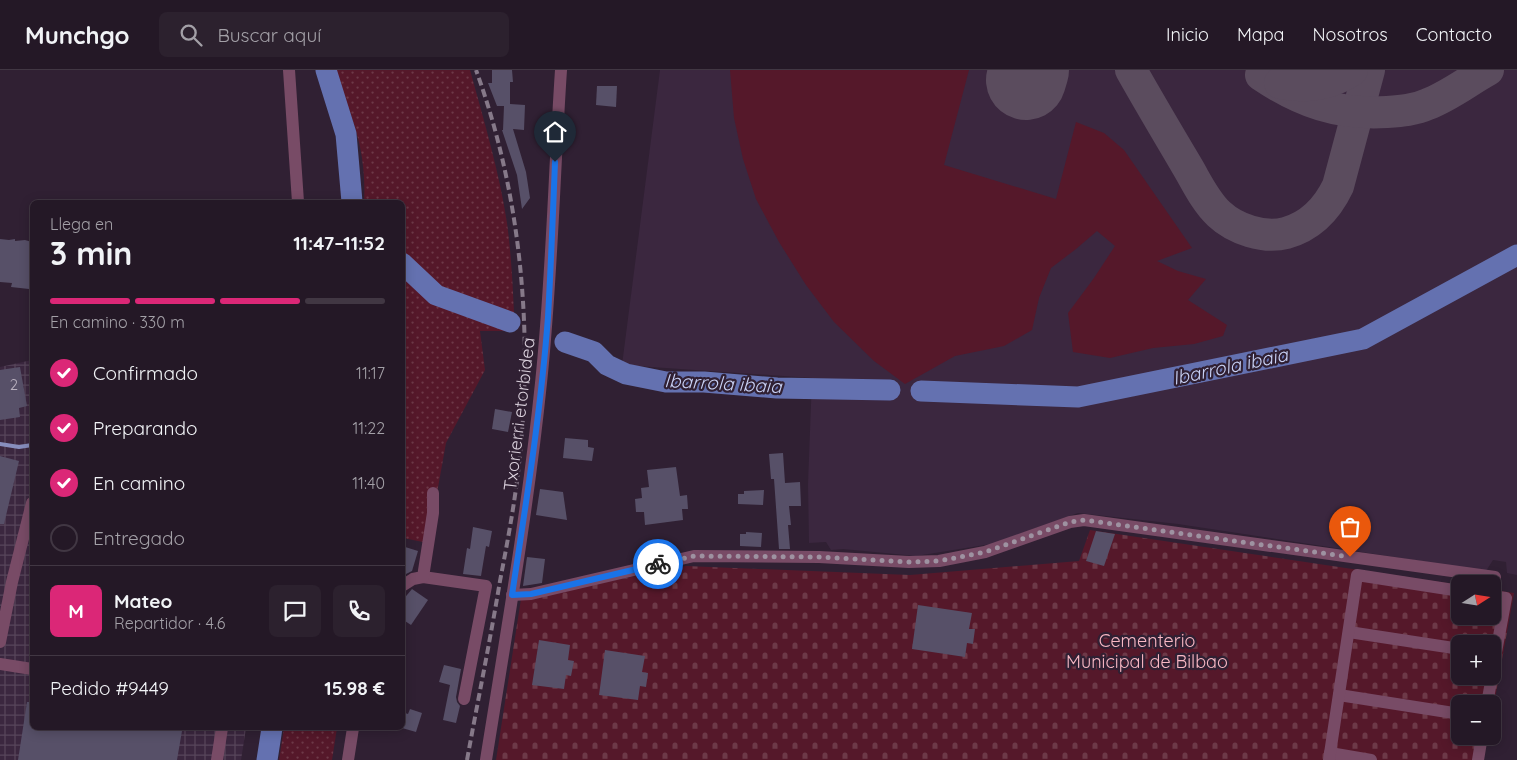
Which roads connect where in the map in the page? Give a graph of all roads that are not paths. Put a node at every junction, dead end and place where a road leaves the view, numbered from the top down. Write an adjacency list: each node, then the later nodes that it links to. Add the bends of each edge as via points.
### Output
1 (289, 70): 3 (street)
2 (561, 70): 10 (street, Txorierri etorbidea, via 547,327 533,457)
3 (298, 200)
4 (433, 493): 7 (street)
5 (30, 511): 14 (street)
6 (1482, 575): 10 (street, via 1084,520 985,552 939,561 694,556 531,594)
7 (423, 577): 8 (street); 19 (street, via 486,586)
8 (405, 584)
9 (1451, 590): 13 (street, via 1357,575)
10 (512, 595): 27 (street, Txorierri etorbidea)
11 (1501, 597): 12 (street, via 1506,598)
12 (1501, 621)
13 (1349, 632): 15 (street); 18 (street)
14 (0, 642)
15 (1451, 648)
16 (0, 664): 17 (street)
17 (30, 669)
18 (1339, 695): 20 (street); 24 (street)
19 (464, 699)
20 (1451, 713)
21 (222, 730): 25 (street)
22 (353, 730): 26 (street)
23 (1480, 745): 29 (street)
24 (1330, 757): 28 (street)
25 (217, 760)
26 (348, 760)
27 (486, 760)
28 (1371, 760)
29 (1478, 760)

